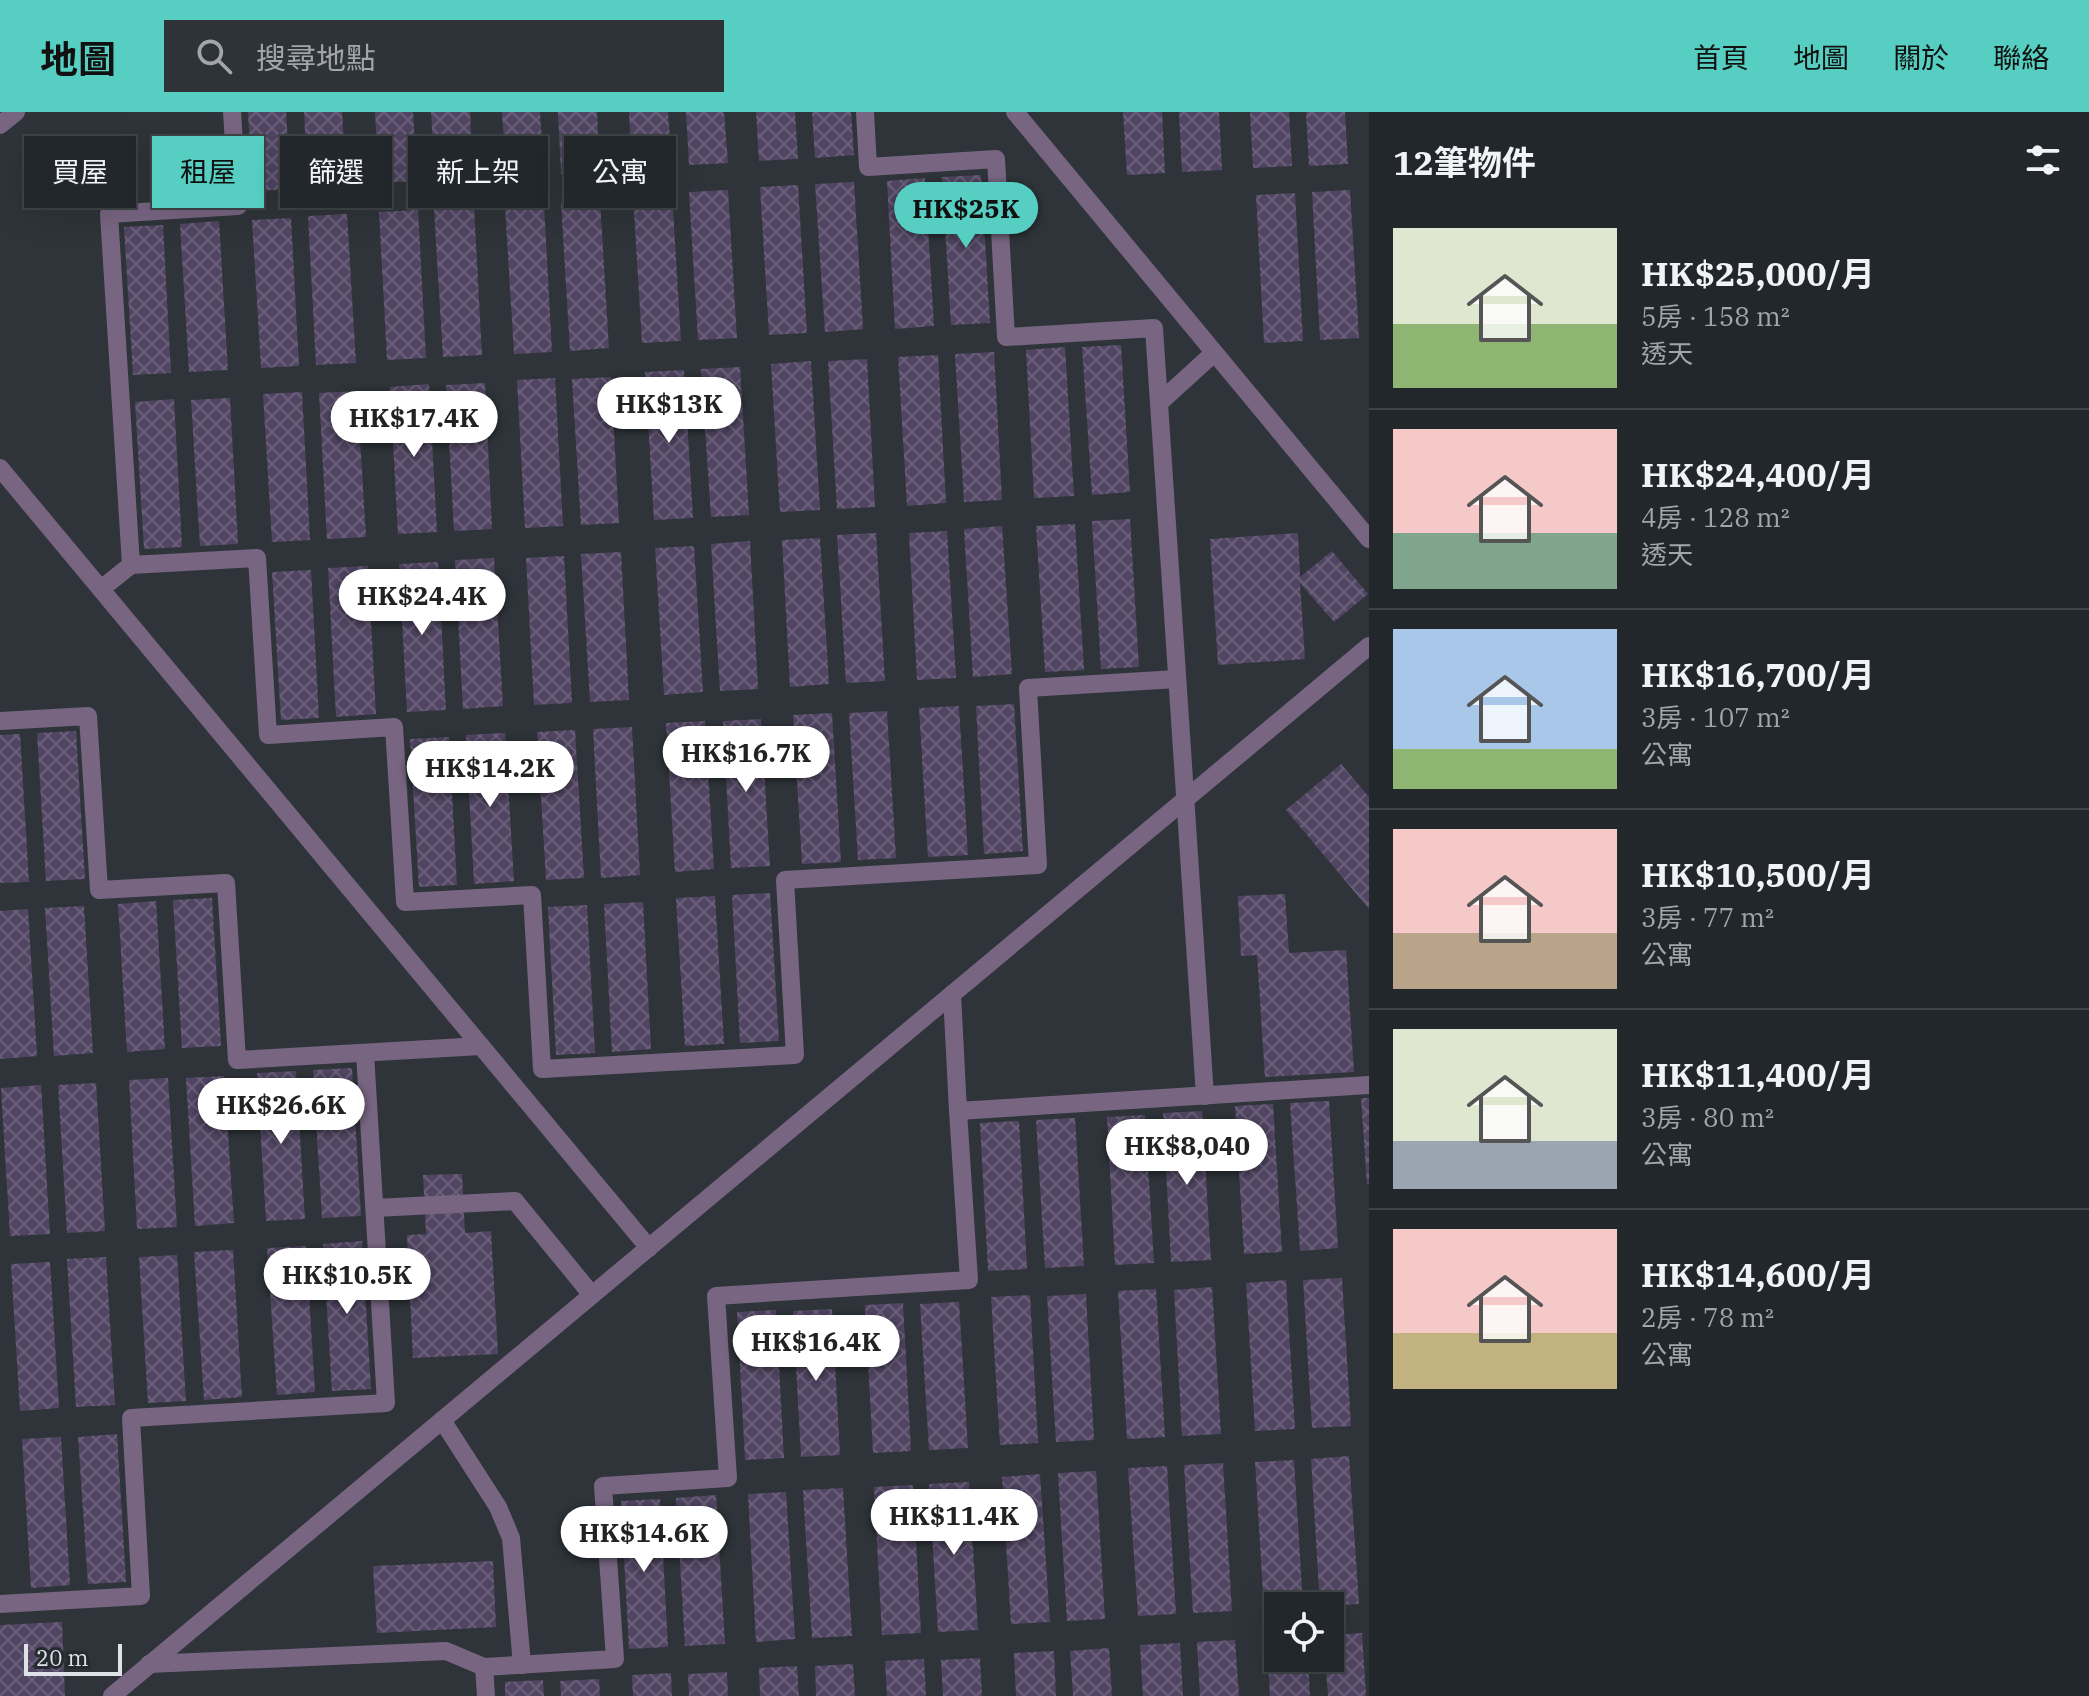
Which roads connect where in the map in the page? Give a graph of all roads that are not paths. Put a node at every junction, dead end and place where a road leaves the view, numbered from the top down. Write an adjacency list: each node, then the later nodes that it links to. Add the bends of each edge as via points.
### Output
1 (16, 112): 5 (lane)
2 (232, 112): 10 (lane, via 238,206 109,214)
3 (865, 112): 7 (lane, via 868,167 996,159 1006,337 1154,328)
4 (1015, 112): 6 (lane)
5 (0, 125)
6 (1214, 353): 7 (lane); 9 (lane)
7 (1159, 403): 13 (lane)
8 (0, 468): 11 (lane)
9 (1369, 539)
10 (131, 565): 11 (lane); 19 (lane, via 257,558 268,735 394,727 405,902 532,895)
11 (101, 589): 17 (lane)
12 (1369, 646): 15 (lane)
13 (1177, 679): 15 (lane); 19 (lane, via 1028,688 1038,865 785,880 795,1055)
14 (0, 721): 18 (lane, via 88,716 99,890 226,883 237,1060)
15 (1185, 800): 16 (lane); 22 (lane)
16 (952, 994): 23 (lane); 25 (lane)
17 (481, 1046): 18 (lane); 21 (lane)
18 (365, 1053): 24 (lane)
19 (542, 1069): 21 (lane)
20 (1369, 1085): 22 (lane)
21 (518, 1092): 25 (lane)
22 (1205, 1096): 23 (lane)
23 (958, 1111): 30 (lane, via 969,1280 716,1296 728,1478 603,1486 615,1659)
24 (375, 1208): 26 (lane, via 515,1201); 28 (lane, via 386,1403 131,1418 141,1596)
25 (649, 1248): 26 (lane)
26 (592, 1295): 27 (lane)
27 (442, 1420): 29 (lane); 30 (lane, via 498,1507 511,1538)
28 (0, 1604)
29 (149, 1664): 31 (lane, via 446,1651); 32 (lane)
30 (522, 1665): 31 (lane)
31 (484, 1667): 33 (lane)
32 (112, 1696)
33 (486, 1696)

